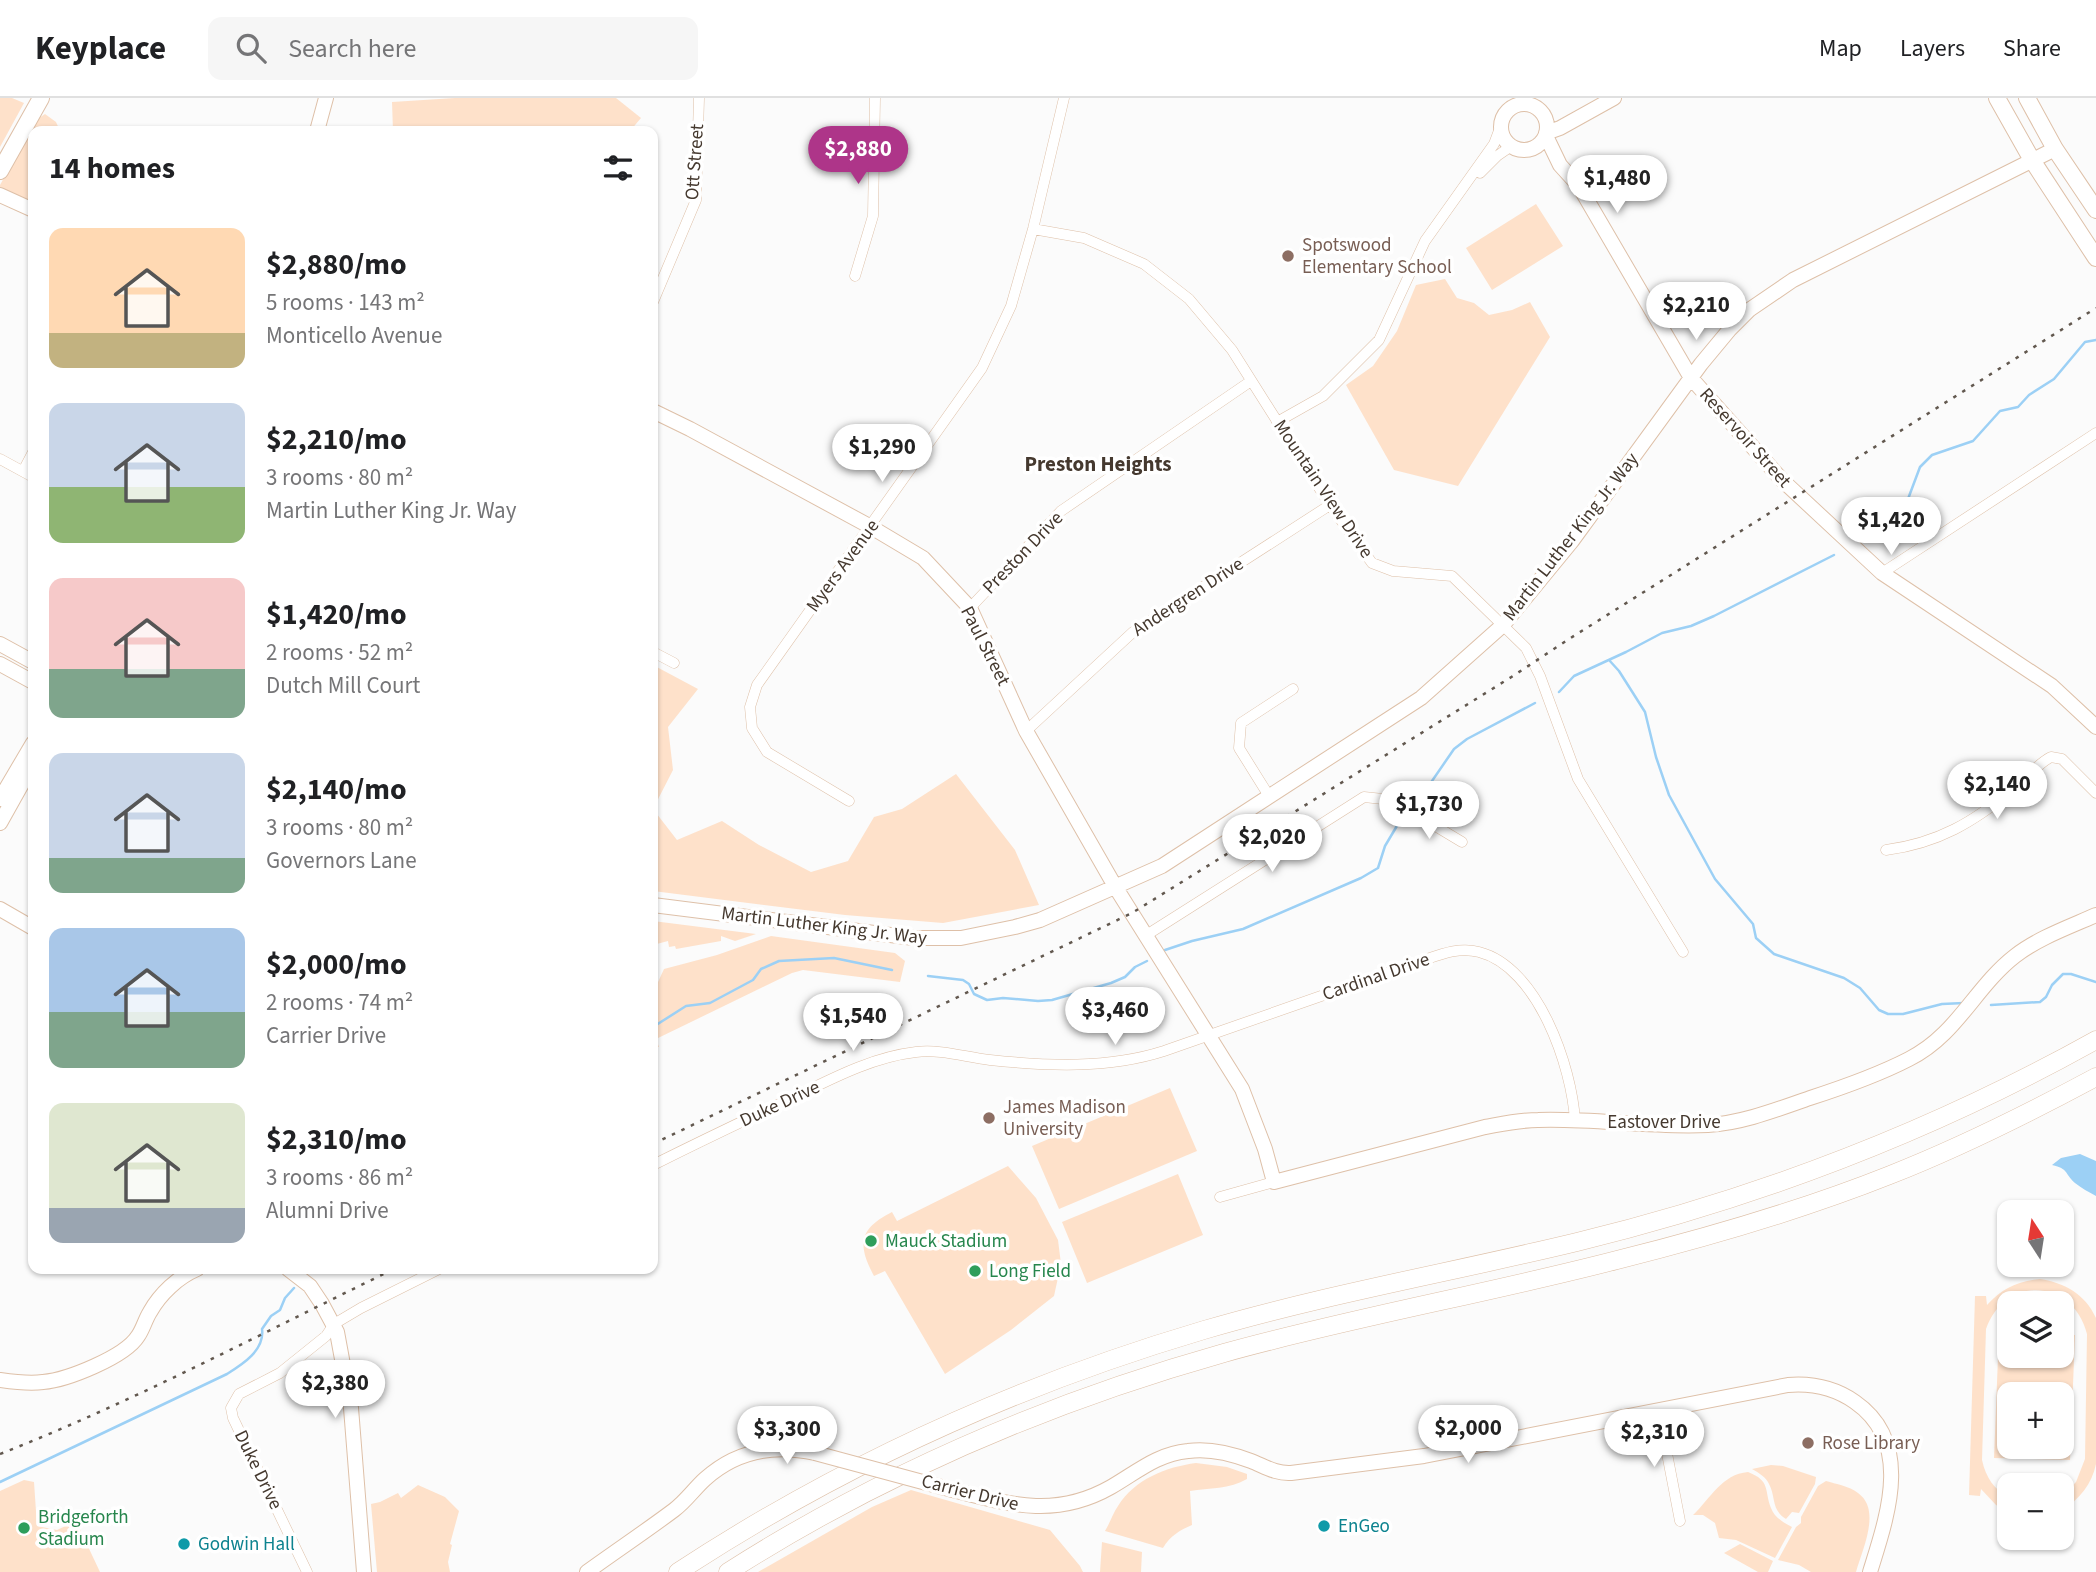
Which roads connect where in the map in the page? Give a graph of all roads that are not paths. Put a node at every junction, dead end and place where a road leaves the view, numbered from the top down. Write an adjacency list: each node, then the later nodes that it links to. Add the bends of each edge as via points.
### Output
1 (41, 98): 20 (main road)
2 (326, 98): 13 (street)
3 (699, 98): 28 (street, Ott Street, via 696,200)
4 (875, 98): 27 (street, via 873,216)
5 (1064, 98): 25 (street, Myers Avenue)
6 (1504, 98): 12 (street)
7 (1997, 98): 18 (main road)
8 (2026, 98): 17 (main road)
9 (1522, 101): 11 (street); 12 (street)
10 (1608, 101): 11 (street, via 1562,119); 14 (street)
11 (1544, 116): 14 (street)
12 (1502, 121): 15 (street, via 1501,135); 22 (street, via 1494,144)
13 (318, 126)
14 (1546, 135): 16 (street); 19 (street, Reservoir Street)
15 (1510, 147): 16 (street); 22 (street)
16 (1532, 149): 19 (street, Reservoir Street)
17 (2055, 149): 18 (street, Martin Luther King Jr. Way); 24 (main road)
18 (2032, 160): 26 (main road); 29 (street, Martin Luther King Jr. Way, via 1771,294 1730,328)
19 (1560, 165): 29 (street, Reservoir Street, via 1579,187)
20 (0, 171)
21 (0, 195): 23 (street)
22 (1458, 195): 32 (street, via 1425,241 1379,340 1323,396)
23 (28, 208)
24 (2096, 211)
25 (1033, 229): 30 (street, Mountain View Drive, via 1084,238 1144,264 1189,299 1232,350); 39 (street, Myers Avenue, via 1011,306 982,368)
26 (2096, 258)
27 (855, 275)
28 (658, 290)
29 (1690, 378): 40 (street, Reservoir Street, via 1782,480); 42 (street, Martin Luther King Jr. Way, via 1572,541)
30 (1251, 381): 32 (street, Mountain View Drive); 41 (street, Preston Drive, via 1061,512)
31 (658, 413): 39 (street, Paul Street)
32 (1277, 422): 38 (street, Mountain View Drive)
33 (2096, 433): 40 (street)
34 (0, 459): 36 (street)
35 (28, 462): 36 (street)
36 (23, 471): 37 (street)
37 (28, 474)
38 (1330, 505): 42 (street, Mountain View Drive, via 1372,563 1393,571 1452,576); 51 (street, Andergren Drive, via 1133,632)
39 (871, 527): 41 (street, Paul Street, via 923,558); 57 (street, Myers Avenue, via 757,685 750,707 752,728 767,752)
40 (1882, 573): 50 (street, Reservoir Street, via 2052,686)
41 (970, 608): 51 (street, Paul Street)
42 (1503, 625): 55 (street, Martin Luther King Jr. Way, via 1422,698); 67 (street, Mountain View Drive, via 1526,648 1578,779)
43 (0, 644): 45 (street)
44 (658, 655): 46 (street)
45 (28, 659)
46 (674, 663)
47 (0, 664): 48 (street)
48 (28, 679)
49 (1293, 690): 55 (street, via 1241,723 1239,748)
50 (2096, 727)
51 (1026, 731): 61 (street, Paul Street)
52 (28, 751): 56 (street)
53 (28, 773): 58 (street)
54 (2096, 793): 60 (street, via 2062,759 2052,757 1961,827 1925,842)
55 (1269, 796): 61 (street, Martin Luther King Jr. Way, via 1162,866)
56 (0, 799)
57 (849, 801)
58 (0, 823)
59 (1462, 842): 66 (street, via 1392,800 1364,797)
60 (1886, 850)
61 (1116, 888): 62 (street, Martin Luther King Jr. Way, via 1015,928 936,939); 66 (street, Paul Street)
62 (658, 906)
63 (0, 908): 65 (street)
64 (2096, 915): 72 (street, Eastover Drive, via 2016,955 1948,1031 1912,1058 1848,1085 1721,1124)
65 (28, 925)
66 (1145, 936): 68 (street, Paul Street)
67 (1683, 951)
68 (1209, 1035): 70 (street, Cardinal Drive, via 1139,1058); 72 (street, Cardinal Drive, via 1443,953 1476,951 1514,973 1543,1014 1567,1070); 74 (street, Paul Street, via 1242,1089)
69 (2096, 1040): 86 (highway, via 1912,1132 1769,1186 1579,1241 1236,1321 1043,1384 873,1458)
70 (1079, 1064): 73 (street, Duke Drive, via 1031,1064 933,1051 890,1056)
71 (2096, 1077): 87 (highway, via 1993,1130 1890,1175 1729,1229 1616,1261 1224,1353 1088,1397 906,1474)
72 (1575, 1121): 74 (street, Eastover Drive, via 1537,1119 1485,1127)
73 (658, 1163)
74 (1275, 1182): 75 (street, Eastover Drive)
75 (1220, 1196)
76 (190, 1274): 80 (street, via 166,1291 138,1337 117,1356 55,1381)
77 (294, 1274): 79 (street, via 310,1286)
78 (429, 1274): 79 (street, Duke Drive)
79 (334, 1324): 83 (street, Duke Drive, via 281,1373 239,1394 231,1408); 84 (street, via 351,1408)
80 (0, 1380)
81 (1659, 1412): 82 (street); 85 (street, Carrier Drive, bridge, via 1416,1458 1287,1474 1219,1451 1185,1451 1155,1459 1090,1497 1054,1506 1016,1506 815,1453 773,1449 731,1461 707,1477 679,1506); 88 (street, Carrier Drive, via 1802,1384 1829,1389 1858,1404 1880,1429 1891,1464 1885,1524)
82 (1680, 1521)
83 (307, 1572)
84 (364, 1572)
85 (587, 1572)
86 (678, 1572)
87 (728, 1572)
88 (1870, 1572)

